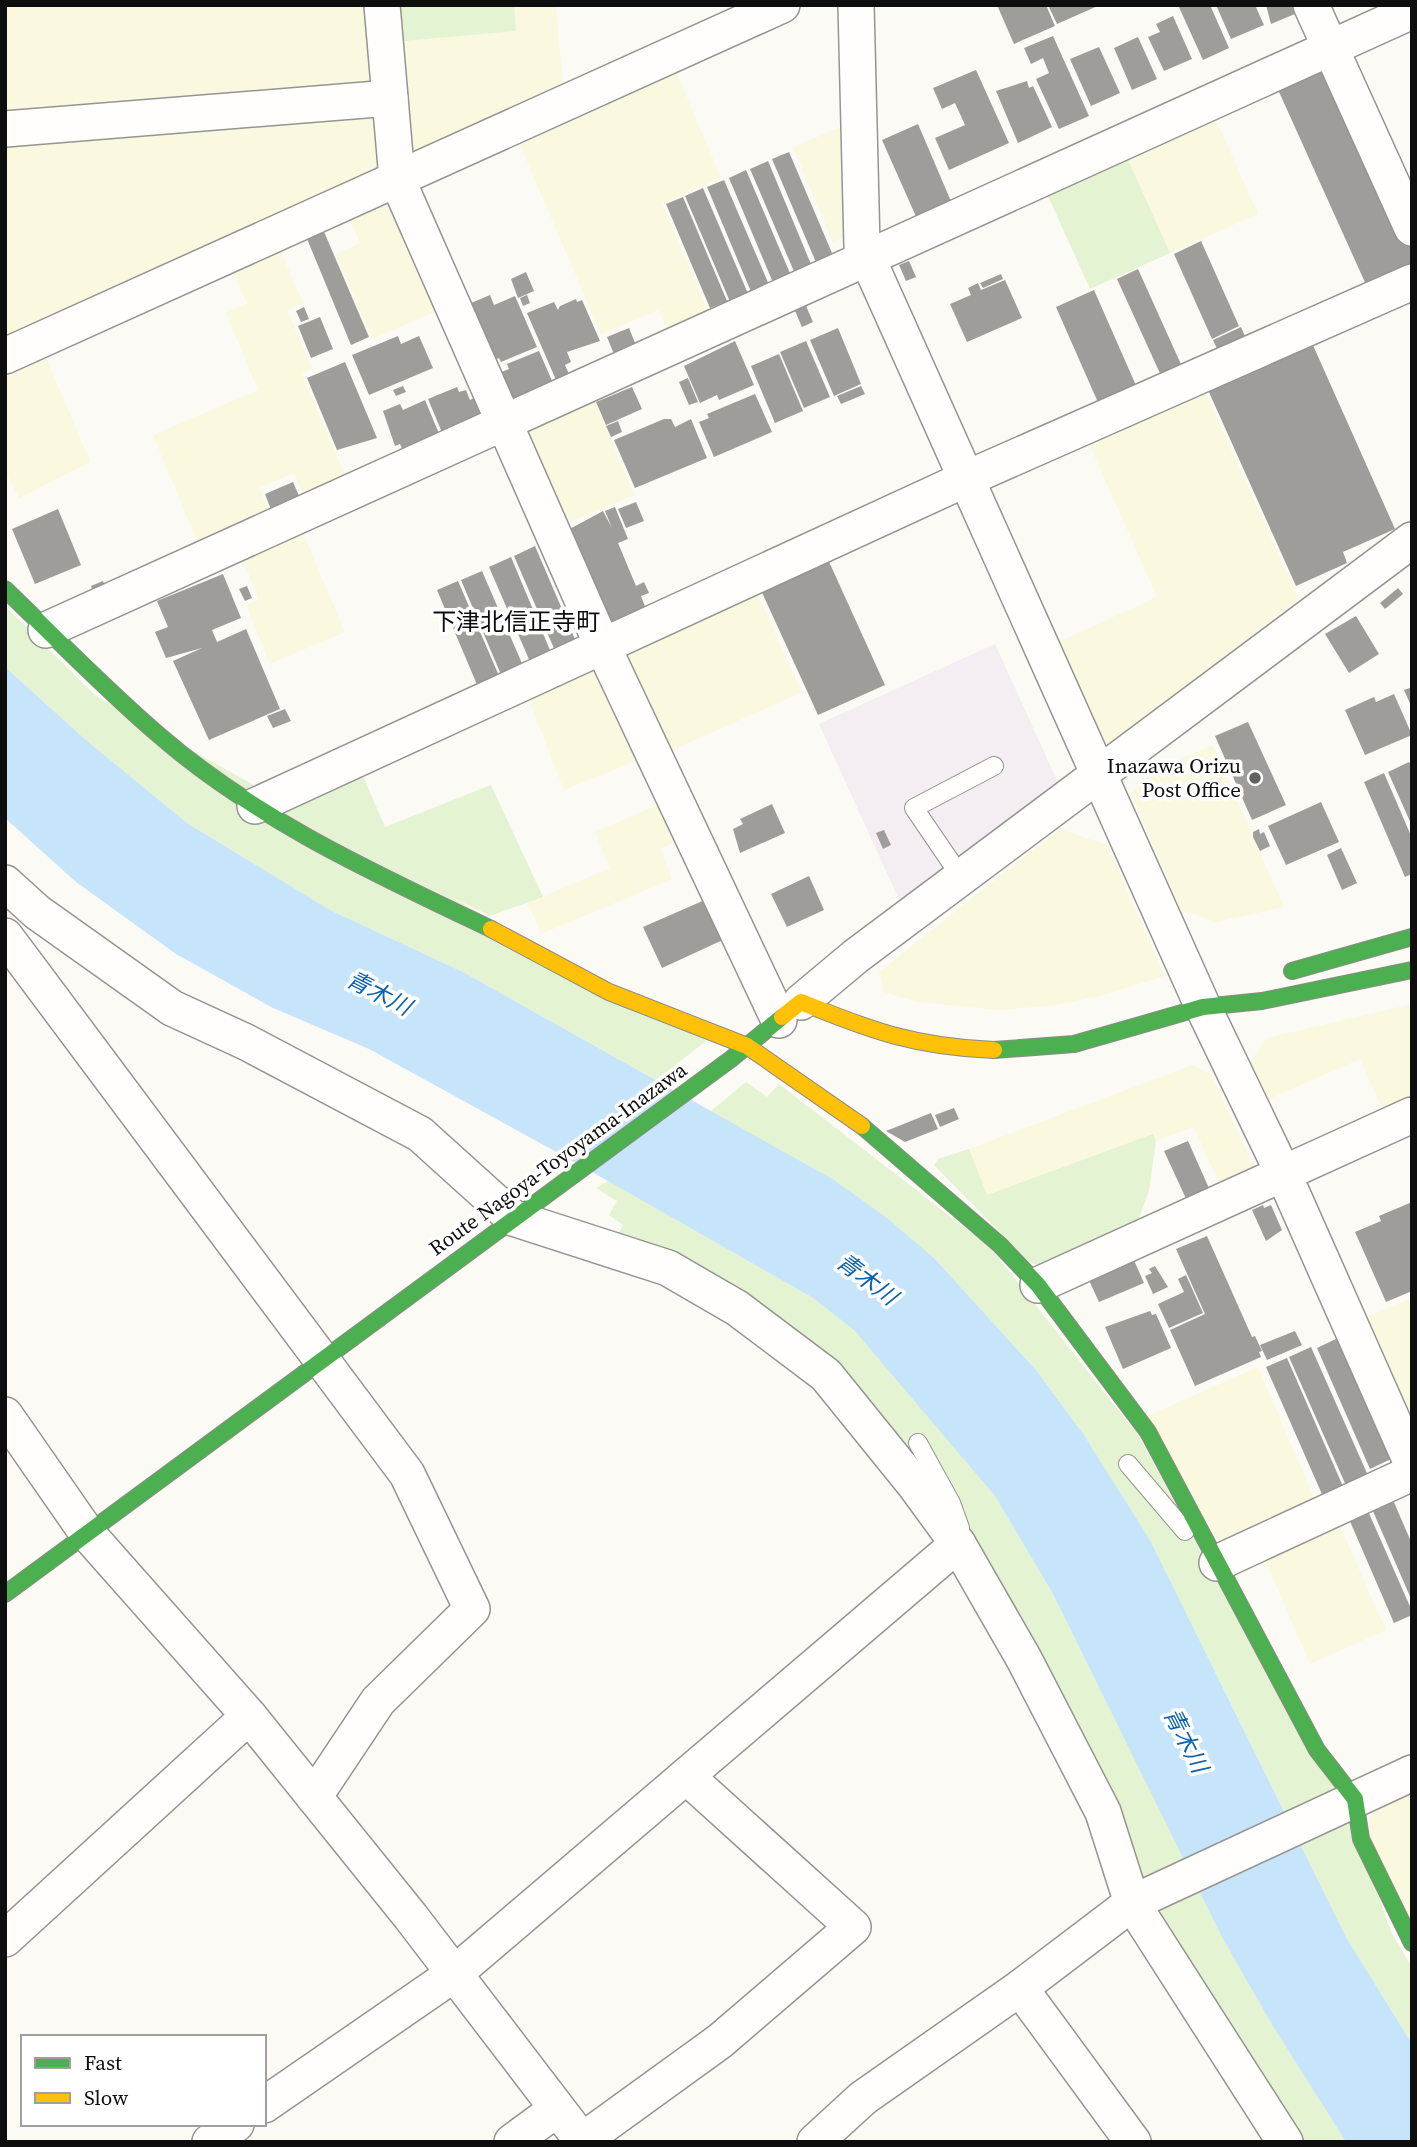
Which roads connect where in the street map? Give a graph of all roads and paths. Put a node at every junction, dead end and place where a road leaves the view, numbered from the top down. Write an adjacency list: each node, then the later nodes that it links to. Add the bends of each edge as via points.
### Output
1 (382, 5): 7 (street)
2 (782, 5): 9 (street)
3 (856, 5): 11 (street, via 862,246)
4 (1311, 5): 6 (street)
5 (1412, 11): 6 (street)
6 (1330, 48): 10 (street); 11 (street)
7 (390, 98): 8 (street); 9 (street)
8 (5, 129)
9 (397, 179): 13 (street); 14 (street)
10 (1412, 228)
11 (868, 257): 14 (street); 15 (street)
12 (1412, 282): 15 (street)
13 (5, 356)
14 (503, 421): 18 (street); 19 (street)
15 (968, 478): 19 (street); 21 (street)
16 (1412, 540): 21 (street)
17 (5, 589): 18 (street)
18 (46, 630): 22 (street, via 161,737)
19 (603, 647): 22 (street); 31 (street)
20 (994, 766): 23 (lane, via 914,808)
21 (1101, 774): 23 (street); 30 (street)
22 (255, 806): 32 (street, via 358,866 609,992)
23 (961, 877): 31 (street)
24 (5, 883): 35 (street, via 37,912 172,1008 420,1134)
25 (5, 936): 37 (street)
26 (1412, 937): 28 (street)
27 (1412, 970): 30 (street, via 1262,1001)
28 (1270, 977)
29 (1244, 985): 30 (street)
30 (1203, 1007): 31 (street, via 1074,1044 1008,1050 943,1048); 34 (street)
31 (790, 1011): 32 (street, Route Nagoya-Toyoyama-Inazawa)
32 (747, 1046): 35 (street, Route Nagoya-Toyoyama-Inazawa); 36 (street, via 855,1120 1000,1244)
33 (1412, 1115): 34 (street)
34 (1283, 1173): 36 (street); 41 (street)
35 (524, 1210): 37 (street, Route Nagoya-Toyoyama-Inazawa); 44 (street, via 667,1268 737,1308 826,1375)
36 (1038, 1285): 45 (street, via 1148,1432)
37 (323, 1359): 43 (street, Route Nagoya-Toyoyama-Inazawa); 50 (street, via 407,1474 472,1609 378,1701)
38 (5, 1415): 43 (street)
39 (918, 1443): 44 (lane, via 951,1503 960,1526)
40 (1128, 1464): 45 (lane)
41 (1412, 1464)
42 (1412, 1473): 45 (street)
43 (87, 1533): 46 (street, Route Nagoya-Toyoyama-Inazawa); 47 (street)
44 (958, 1544): 49 (street); 52 (street, via 1024,1658 1103,1812)
45 (1217, 1563): 51 (street)
46 (5, 1594)
47 (249, 1716): 50 (street); 53 (street)
48 (1412, 1773): 51 (street)
49 (686, 1776): 55 (street); 60 (street, via 853,1927 720,2041)
50 (314, 1797): 55 (street)
51 (1348, 1802): 52 (street); 54 (street)
52 (1137, 1900): 56 (street); 65 (street)
53 (5, 1939)
54 (1412, 1944)
55 (454, 1974): 57 (street); 58 (street)
56 (1020, 1988): 63 (street, via 863,2098); 64 (street)
57 (266, 2104)
58 (557, 2109): 60 (street); 62 (street)
59 (233, 2126): 61 (street)
60 (583, 2141)
61 (210, 2142)
62 (512, 2142)
63 (816, 2142)
64 (1133, 2142)
65 (1285, 2142)

